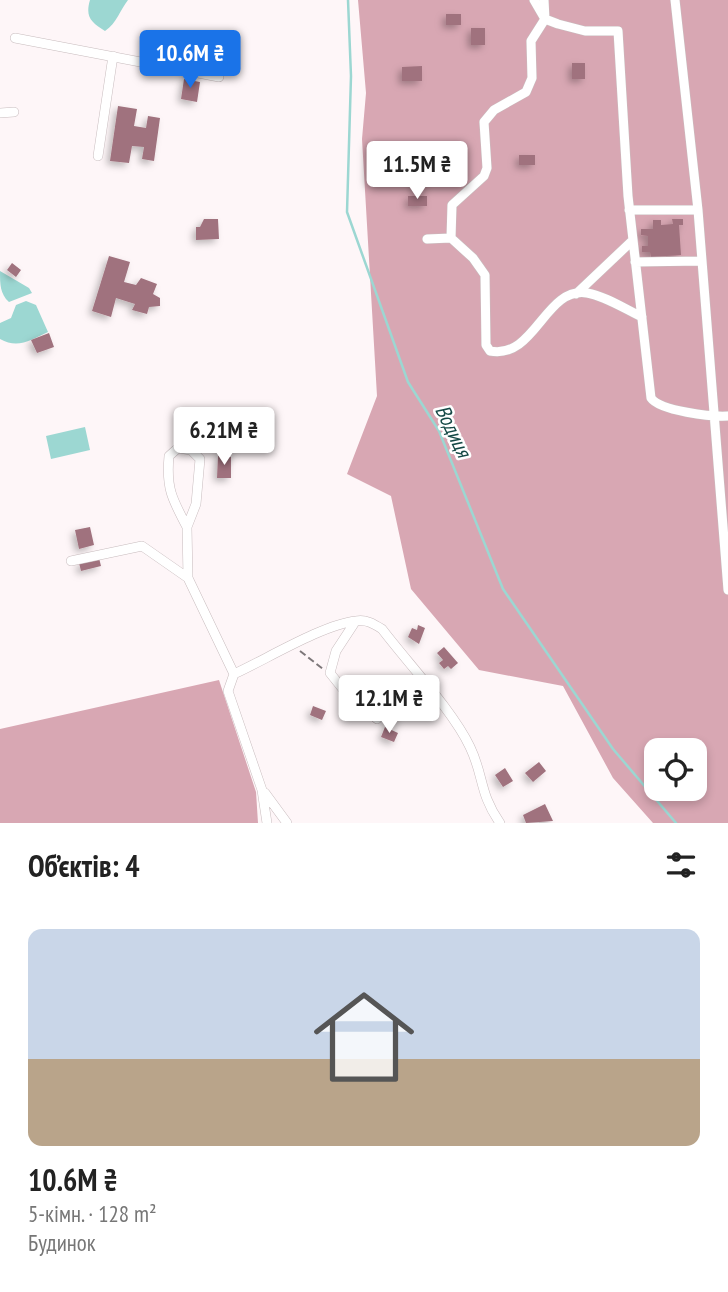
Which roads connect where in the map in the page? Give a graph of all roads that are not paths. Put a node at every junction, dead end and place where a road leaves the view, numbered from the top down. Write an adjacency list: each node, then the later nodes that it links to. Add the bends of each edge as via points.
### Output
1 (534, 0): 4 (street)
2 (544, 0): 4 (street)
3 (676, 0): 12 (street)
4 (545, 19): 11 (street, via 585,31 618,31); 13 (street, via 531,41 532,78 526,92 494,110 484,122 484,176 452,205)
5 (15, 38): 6 (street)
6 (113, 57): 7 (street); 10 (street)
7 (219, 77)
8 (15, 112): 9 (street)
9 (0, 113)
10 (99, 156)
11 (629, 210): 12 (street); 15 (street)
12 (698, 210): 16 (street)
13 (451, 238): 14 (street); 18 (street, via 485,275 486,345 490,351 498,353 522,343 558,303)
14 (427, 239)
15 (633, 240): 17 (street); 18 (street)
16 (702, 261): 17 (street); 21 (street)
17 (635, 262): 19 (street)
18 (576, 293): 19 (street, via 590,293)
19 (642, 317): 21 (street, via 653,401 660,407)
20 (728, 416): 21 (street)
21 (712, 417): 23 (street)
22 (187, 527): 22 (street, via 196,504 200,459 191,450 178,449 169,456 167,480); 25 (street)
23 (726, 549): 26 (street)
24 (71, 561): 25 (street, via 142,546)
25 (188, 578): 28 (street)
26 (728, 590)
27 (356, 620): 28 (street); 29 (street, via 336,651 330,673); 33 (street, via 382,629 455,724 470,746 486,803)
28 (234, 674): 30 (street, via 228,691)
29 (377, 719)
30 (262, 790): 31 (street); 32 (street)
31 (267, 823)
32 (287, 823)
33 (500, 823)

